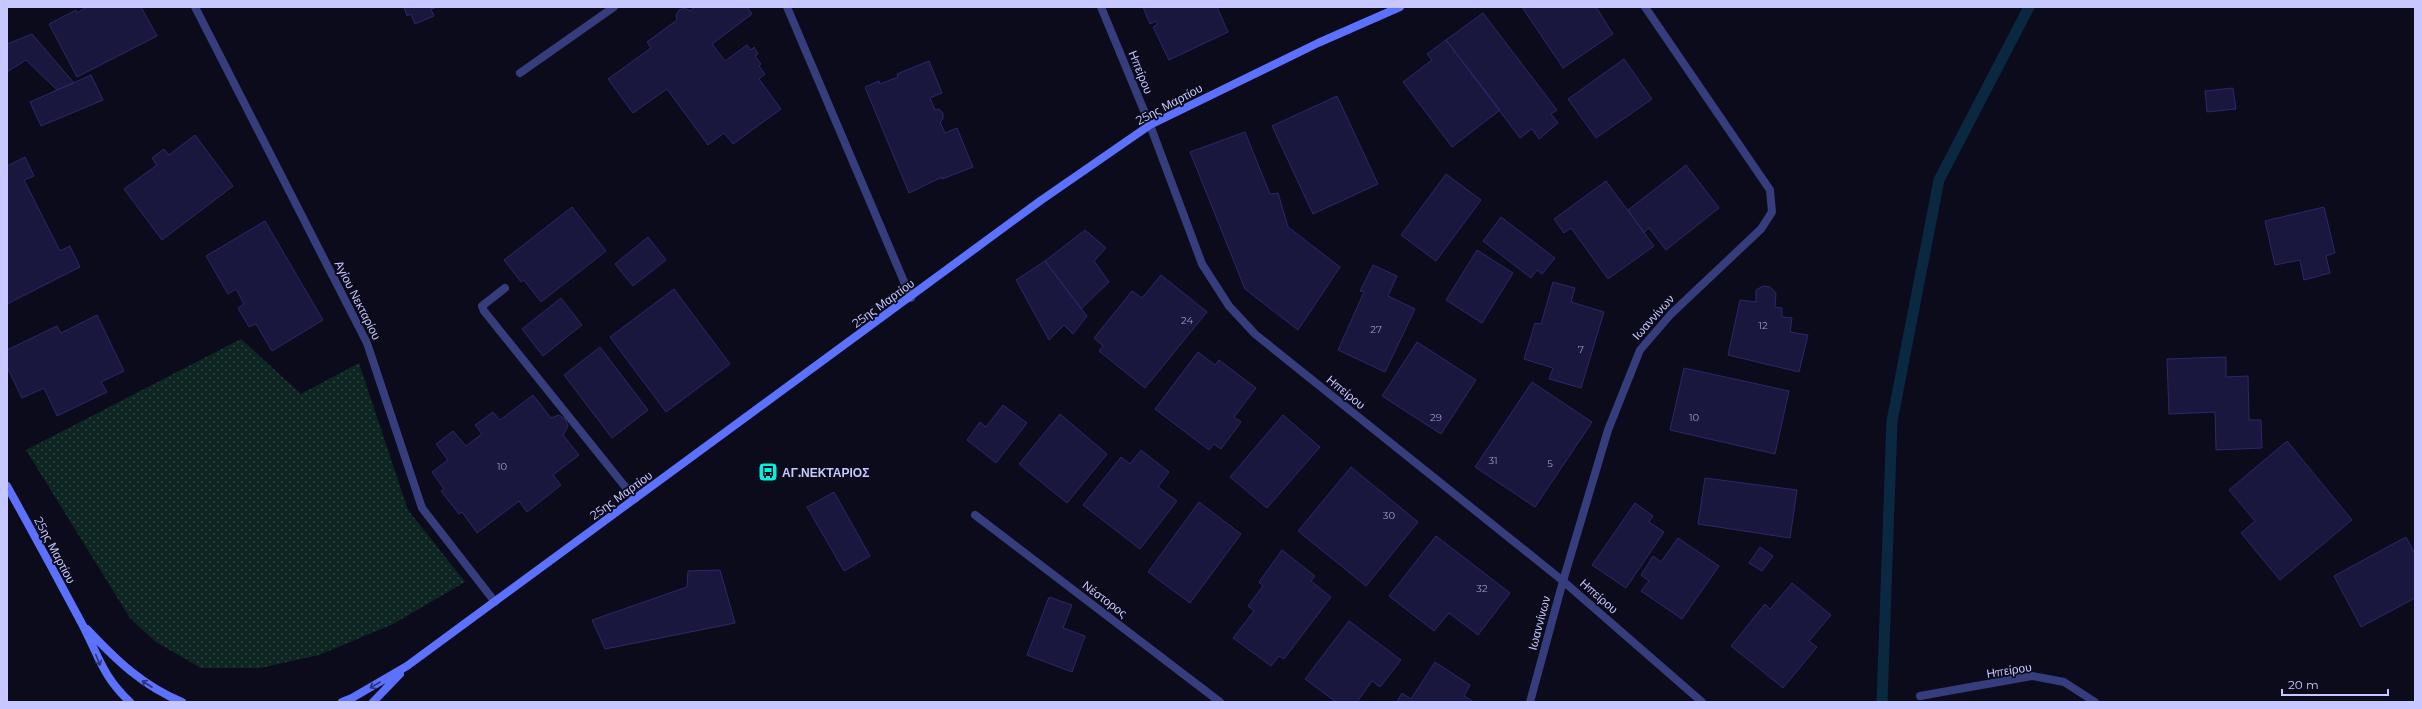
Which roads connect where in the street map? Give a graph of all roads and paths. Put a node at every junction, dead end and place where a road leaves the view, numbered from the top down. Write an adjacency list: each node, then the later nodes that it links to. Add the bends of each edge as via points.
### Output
1 (195, 7): 15 (street, Αγίου Νεκταρίου, via 367,343 422,508)
2 (614, 7): 7 (street)
3 (787, 7): 10 (street)
4 (1101, 7): 8 (street, Ηπείρου)
5 (1400, 7): 8 (main road, 25ης Μαρτίου, via 1318,43)
6 (1645, 7): 14 (street, Ιωαννίνων, via 1770,190 1772,212 1761,228 1671,314 1640,350 1608,430)
7 (520, 73)
8 (1150, 126): 10 (main road, 25ης Μαρτίου, via 1040,202); 14 (street, Ηπείρου, via 1202,264 1229,306 1255,334)
9 (504, 288): 12 (street, via 482,306 484,311)
10 (910, 298): 12 (main road, 25ης Μαρτίου)
11 (7, 486): 16 (main road, 25ης Μαρτίου)
12 (635, 499): 15 (main road, 25ης Μαρτίου)
13 (975, 515): 23 (street, Νέστορος)
14 (1563, 581): 24 (street, Ιωαννίνων); 25 (street, Ηπείρου)
15 (495, 602): 17 (main road, 25ης Μαρτίου)
16 (82, 624): 19 (main road, 25ης Μαρτίου, one-way to 19, via 100,666 110,682); 20 (main road, 25ης Μαρτίου, one-way to 16, via 159,692 125,669)
17 (408, 666): 21 (main road, 25ης Μαρτίου, one-way to 21); 22 (main road, 25ης Μαρτίου)
18 (1920, 696): 26 (street, Ηπείρου, via 2032,676 2064,682)
19 (130, 702)
20 (182, 702)
21 (342, 702)
22 (373, 702)
23 (1220, 702)
24 (1530, 702)
25 (1702, 702)
26 (2095, 702)

